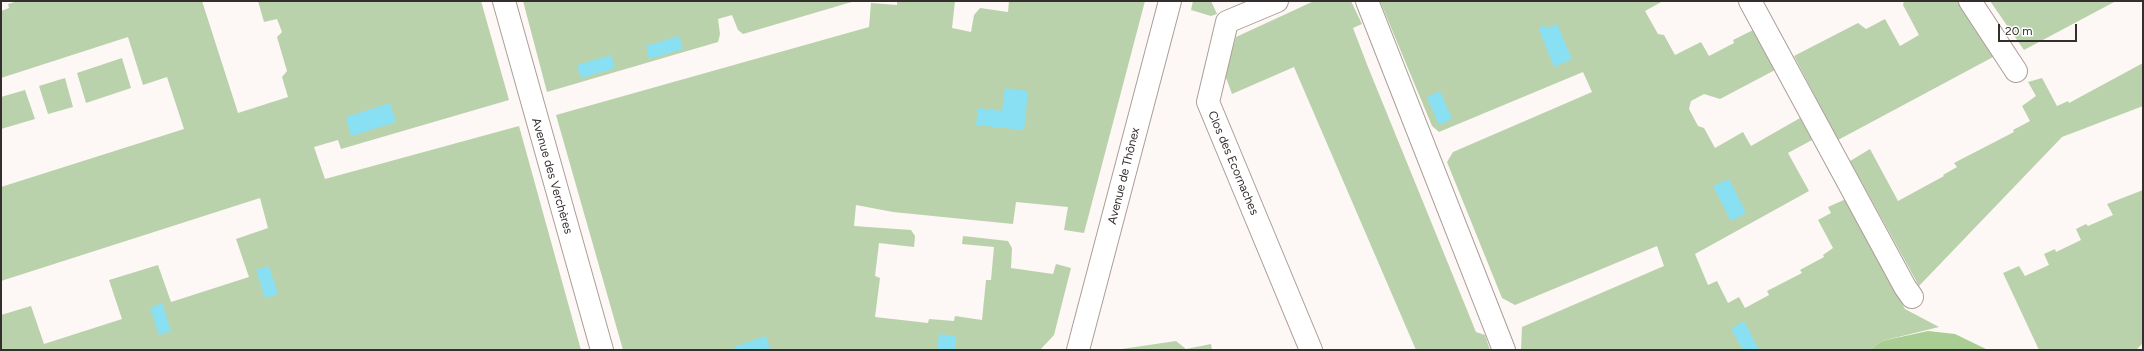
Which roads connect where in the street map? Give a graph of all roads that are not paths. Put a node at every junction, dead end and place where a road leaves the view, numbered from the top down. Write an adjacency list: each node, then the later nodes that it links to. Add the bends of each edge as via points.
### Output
1 (504, 1): 9 (street, Avenue des Verchères)
2 (1170, 1): 10 (street, Avenue de Thônex)
3 (1277, 1): 11 (street, Clos des Ecornaches, via 1227,22 1208,102)
4 (1367, 1): 12 (street)
5 (1750, 1): 8 (street)
6 (1970, 1): 7 (street)
7 (2016, 71)
8 (1912, 297)
9 (602, 350)
10 (1078, 350)
11 (1311, 350)
12 (1504, 350)

